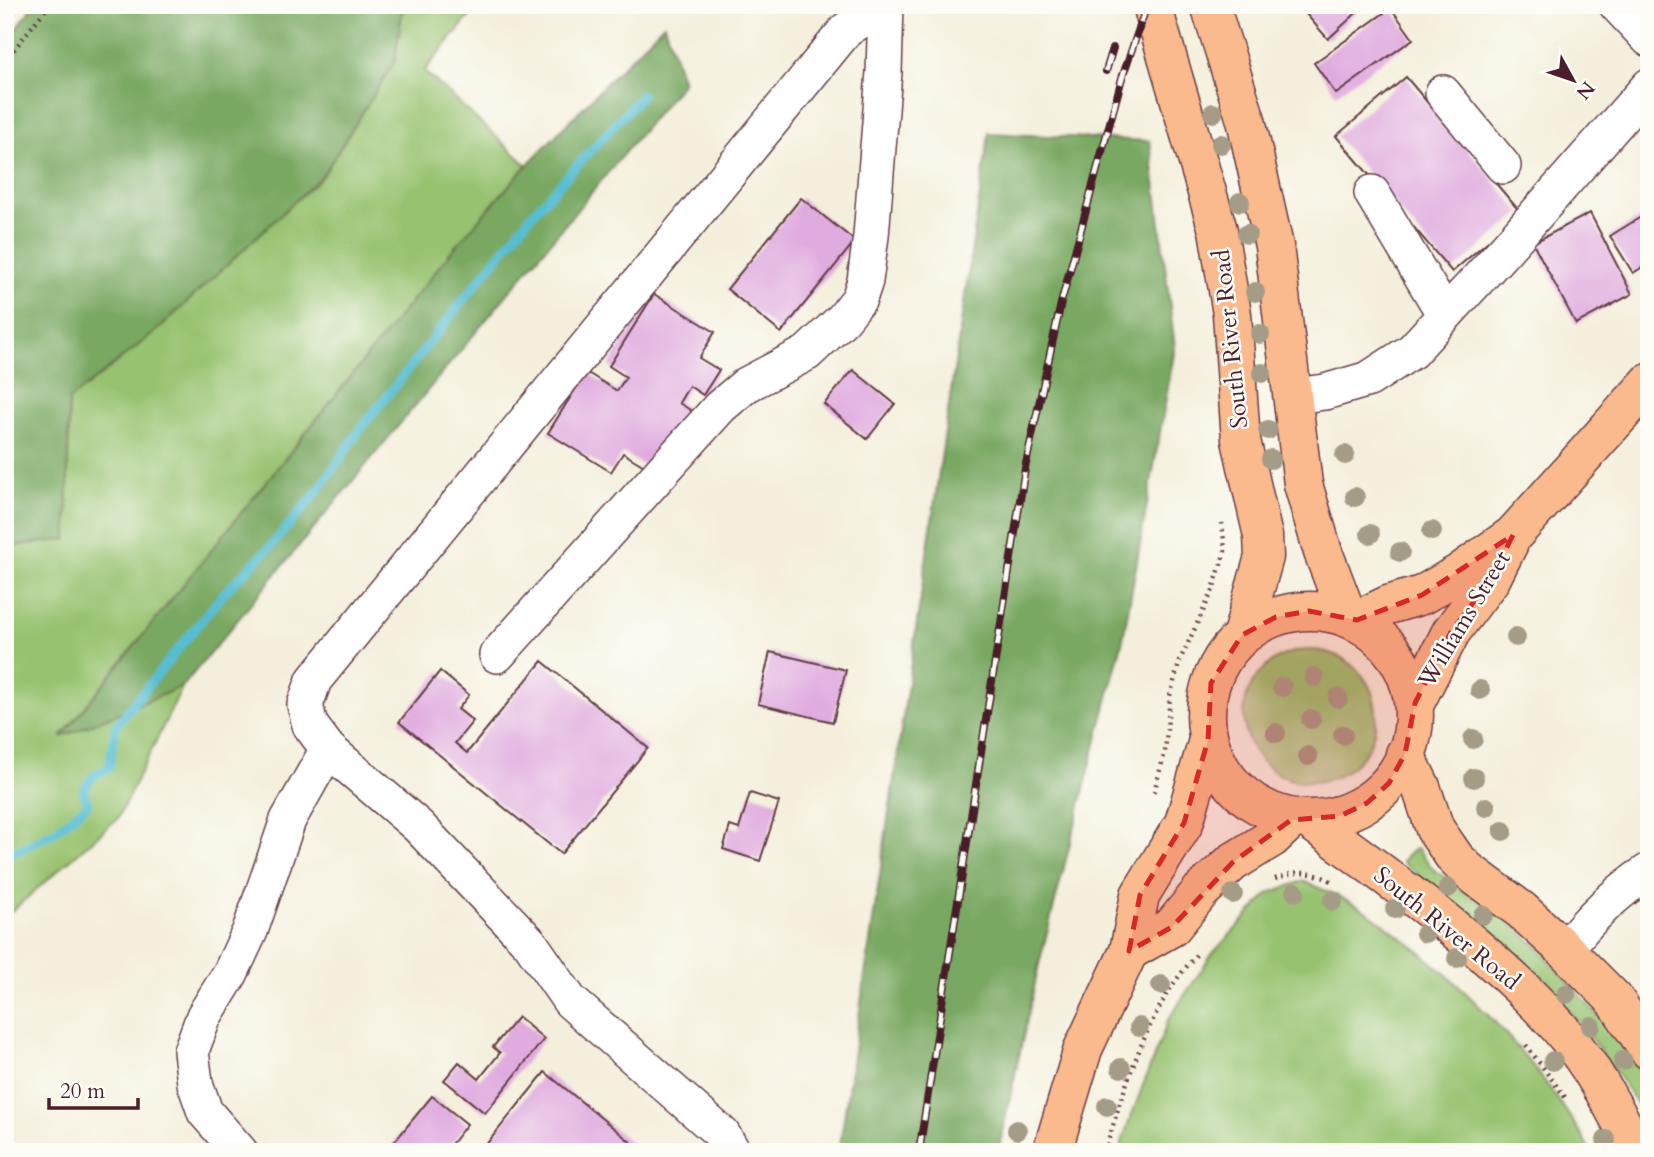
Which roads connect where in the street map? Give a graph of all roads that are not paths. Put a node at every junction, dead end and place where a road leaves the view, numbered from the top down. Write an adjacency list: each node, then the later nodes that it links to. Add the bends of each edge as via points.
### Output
1 (885, 5): 16 (street, via 871,236 866,281 859,299 807,354 746,385 720,407); 19 (street, via 846,30 314,680 305,705 310,725)
2 (1152, 5): 15 (main road, South River Road, via 1218,230 1232,314 1241,440 1264,557)
3 (1210, 5): 12 (main road, via 1246,120 1274,246)
4 (1617, 5): 5 (street)
5 (1649, 39)
6 (1649, 86): 10 (street)
7 (1443, 93): 8 (street)
8 (1503, 166)
9 (1371, 193): 10 (street)
10 (1445, 315): 12 (street, via 1412,351 1369,379)
11 (1649, 383): 13 (main road, Williams Street)
12 (1293, 396): 14 (main road, via 1303,485 1323,552)
13 (1513, 535): 14 (main road, Williams Street, via 1422,595); 17 (main road, Williams Street, via 1491,579 1451,632)
14 (1352, 618): 15 (main road, via 1309,611 1276,617); 17 (main road, via 1382,641 1402,667)
15 (1242, 635): 18 (main road, via 1223,657 1210,683 1205,712)
16 (497, 655)
17 (1415, 703): 20 (main road, via 1414,727)
18 (1208, 740): 21 (main road, via 1220,769 1241,791 1264,807); 24 (main road, via 1184,823 1140,895)
19 (328, 749): 26 (street, via 288,820 250,931 204,1016 191,1051 205,1112); 27 (street, via 418,826 530,943 570,1002 722,1134)
20 (1405, 754): 21 (main road, via 1389,783 1367,803 1339,816); 23 (main road, via 1422,787 1435,829 1455,858)
21 (1301, 821): 24 (main road, via 1233,862 1172,927); 29 (main road, South River Road, via 1441,917 1514,980 1559,1027 1604,1088)
22 (1649, 871): 23 (street, via 1602,906)
23 (1565, 950): 25 (main road, via 1614,999)
24 (1129, 951): 28 (main road, via 1083,1049)
25 (1649, 1050)
26 (240, 1152)
27 (733, 1152)
28 (1052, 1152)
29 (1637, 1152)

